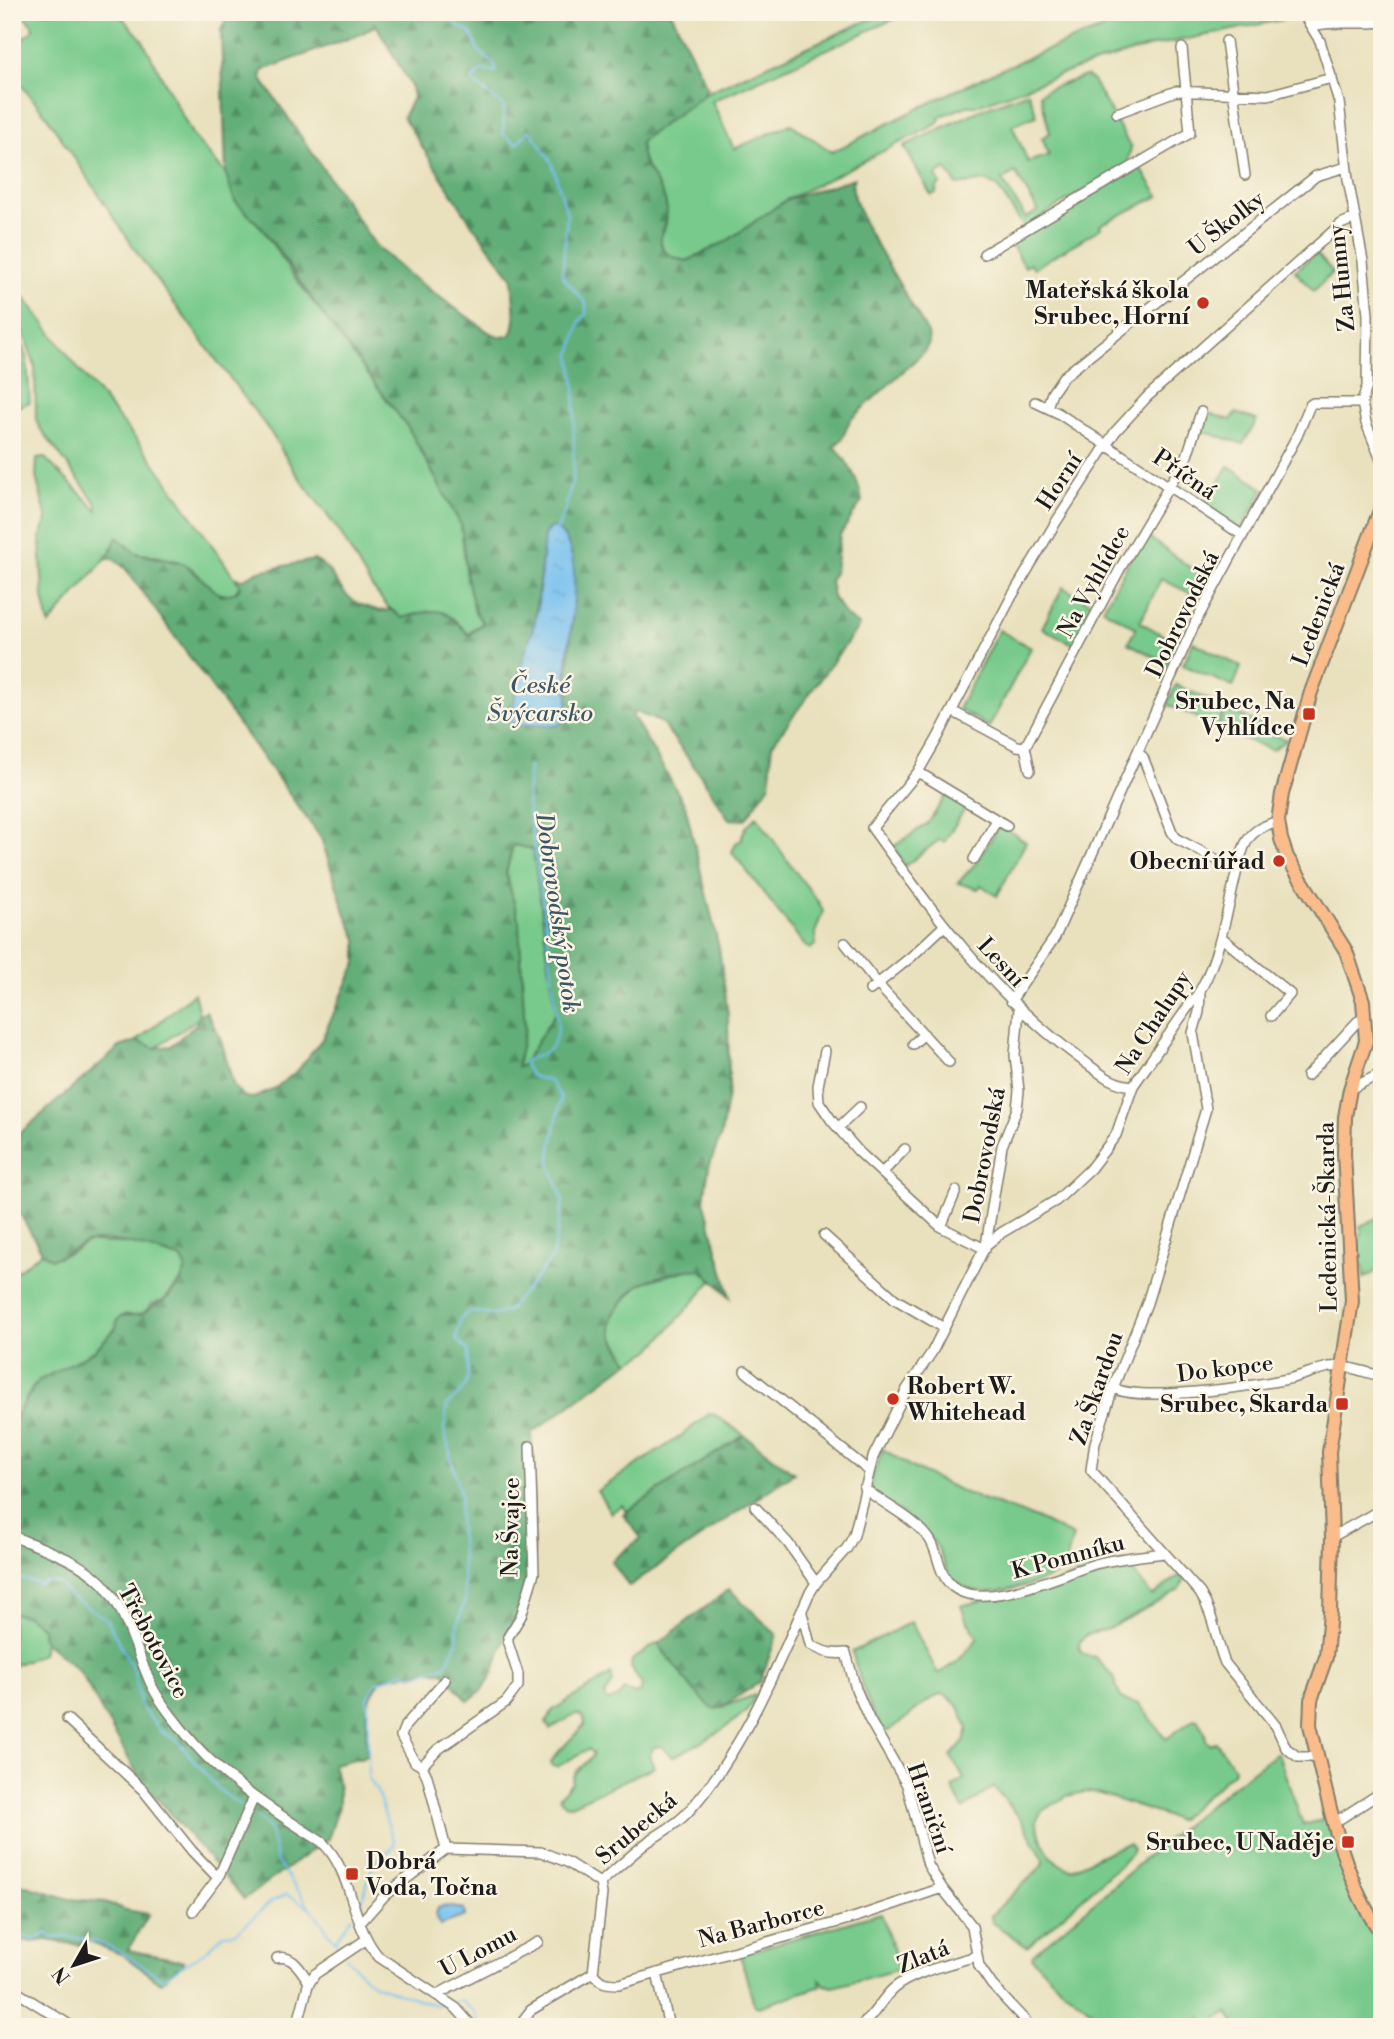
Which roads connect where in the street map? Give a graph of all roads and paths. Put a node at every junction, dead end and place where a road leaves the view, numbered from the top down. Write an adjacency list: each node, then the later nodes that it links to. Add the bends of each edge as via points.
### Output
1 (1302, 12): 3 (street, Za Humny)
2 (1382, 22): 3 (street)
3 (1312, 26): 6 (street, Za Humny)
4 (1226, 41): 8 (street)
5 (1182, 48): 7 (street)
6 (1332, 78): 8 (street, via 1268,95); 10 (street, Za Humny)
7 (1186, 92): 8 (street); 9 (street); 13 (street, via 1189,132)
8 (1233, 93): 11 (street)
9 (1117, 113)
10 (1346, 167): 12 (street, Za Humny); 16 (street, U Školky, via 1316,176 1063,377)
11 (1245, 174)
12 (1355, 218): 15 (street, Za Humny, via 1368,315 1367,386); 18 (street, Horní, via 1340,224 1157,387)
13 (984, 254)
14 (1035, 402): 16 (street, Příčná)
15 (1362, 403): 19 (street, Za Humny); 22 (street, Dobrovodská, via 1310,405)
16 (1046, 407): 18 (street, Příčná)
17 (1201, 412): 20 (street, Na Vyhlídce)
18 (1106, 444): 20 (street, Příčná); 23 (street, Horní, via 1012,596)
19 (1382, 461)
20 (1169, 487): 22 (street, Příčná); 24 (street, Na Vyhlídce)
21 (1382, 505): 29 (main road, Ledenická, via 1311,692)
22 (1242, 535): 25 (street, Dobrovodská, via 1196,621)
23 (951, 711): 24 (street); 27 (street, Horní)
24 (1025, 747): 26 (street)
25 (1138, 753): 33 (street, via 1177,839); 39 (street, Dobrovodská, via 1055,937)
26 (1030, 770)
27 (918, 772): 28 (street); 31 (street, Horní)
28 (997, 820): 30 (street); 32 (street)
29 (1278, 821): 33 (street, Na Chalupy, via 1261,826 1247,840); 42 (main road, Ledenická-Škarda, via 1287,857 1346,951 1359,984)
30 (1007, 827)
31 (872, 828): 34 (street, Lesní)
32 (974, 859)
33 (1237, 870): 35 (street, Na Chalupy)
34 (943, 927): 37 (street); 39 (street, Lesní)
35 (1221, 937): 38 (street, Na Chalupy); 41 (street, via 1290,994)
36 (845, 943): 37 (street)
37 (874, 987): 43 (street)
38 (1200, 994): 49 (street, Na Chalupy); 63 (street, Za Škardou, via 1193,1032 1206,1109 1147,1303)
39 (1011, 1001): 40 (street, Lesní)
40 (1019, 1009): 49 (street, Lesní, via 1116,1084); 58 (street, Dobrovodská, via 1018,1100 1002,1146)
41 (1271, 1016)
42 (1364, 1018): 48 (street); 50 (main road, Ledenická-Škarda, via 1366,1041)
43 (924, 1034): 44 (street); 46 (street)
44 (913, 1044)
45 (825, 1051): 52 (street, via 817,1086 819,1102)
46 (949, 1062)
47 (1382, 1073): 50 (street)
48 (1307, 1076)
49 (1133, 1086): 58 (street, Na Chalupy, via 1116,1135 1090,1169 1057,1200)
50 (1350, 1088): 60 (main road, Ledenická-Škarda, via 1343,1153 1352,1301)
51 (860, 1107): 52 (street)
52 (838, 1128): 54 (street)
53 (905, 1149): 54 (street)
54 (882, 1174): 56 (street)
55 (956, 1191): 56 (street)
56 (941, 1227): 58 (street)
57 (824, 1235): 59 (street, via 895,1299)
58 (986, 1247): 59 (street, Dobrovodská)
59 (944, 1328): 65 (street, Dobrovodská, via 887,1426)
60 (1342, 1367): 62 (street); 63 (street, Do kopce, via 1290,1379 1166,1395); 70 (main road, Ledenická-Škarda, via 1329,1452)
61 (745, 1371): 65 (street)
62 (1382, 1376)
63 (1113, 1388): 71 (street, Za Škardou, via 1091,1470)
64 (530, 1446): 78 (street, Na Švajce, via 534,1573 522,1616 508,1637 518,1686 506,1702 437,1750)
65 (868, 1470): 66 (street, Dobrovodská)
66 (864, 1488): 71 (street, K Pomníku, via 930,1539 943,1575 959,1591 1001,1593 1035,1587 1095,1564); 72 (street, Dobrovodská, via 854,1535)
67 (755, 1507): 72 (street)
68 (1382, 1509): 70 (street)
69 (12, 1536): 80 (street, Třebotovice, via 52,1552 101,1582 116,1601 152,1688 183,1730 227,1777)
70 (1332, 1537): 77 (main road, Ledenická-Škarda, via 1326,1657 1309,1713)
71 (1164, 1553): 77 (street, Za Škardou, via 1209,1608 1225,1663 1276,1726 1286,1748 1298,1757)
72 (816, 1583): 73 (street, Dobrovodská)
73 (802, 1612): 75 (street, Dobrovodská); 85 (street, Hraniční, via 810,1644 820,1651 846,1653 869,1719 907,1785 925,1854)
74 (445, 1680): 78 (street, via 401,1736)
75 (755, 1712): 84 (street, Srubecká, via 689,1810)
76 (67, 1719): 83 (street, via 143,1790)
77 (1318, 1757): 81 (main road, Ledenická-Škarda)
78 (422, 1766): 82 (street)
79 (1382, 1792): 81 (street)
80 (254, 1797): 83 (street); 87 (street, Třebotovice, via 334,1854)
81 (1335, 1822): 88 (main road, Ledenická-Škarda, via 1351,1878)
82 (446, 1849): 84 (street, Srubecká, via 541,1852); 87 (street, via 385,1895)
83 (218, 1878): 86 (street)
84 (600, 1883): 93 (street, via 603,1894)
85 (942, 1888): 91 (street, Hraniční, via 972,1926); 94 (street, Na Barborce)
86 (193, 1911)
87 (360, 1921): 89 (street, Třebotovice)
88 (1382, 1933)
89 (368, 1939): 95 (street); 97 (street, Třebotovice, via 379,1957)
90 (538, 1942): 97 (street, U Lomu)
91 (976, 1956): 103 (street, Zlatá, via 905,1980); 104 (street, Hraniční, via 992,1984)
92 (277, 1958): 95 (street, via 294,1961)
93 (593, 1973): 94 (street, Na Barborce, via 606,1984 619,1984); 98 (street, via 531,2010)
94 (657, 1973): 102 (street)
95 (309, 1982): 99 (street)
96 (12, 1989): 100 (street)
97 (439, 1997): 101 (street, Třebotovice)
98 (524, 2022)
99 (298, 2026)
100 (73, 2027)
101 (473, 2027)
102 (669, 2027)
103 (860, 2027)
104 (1031, 2027)

